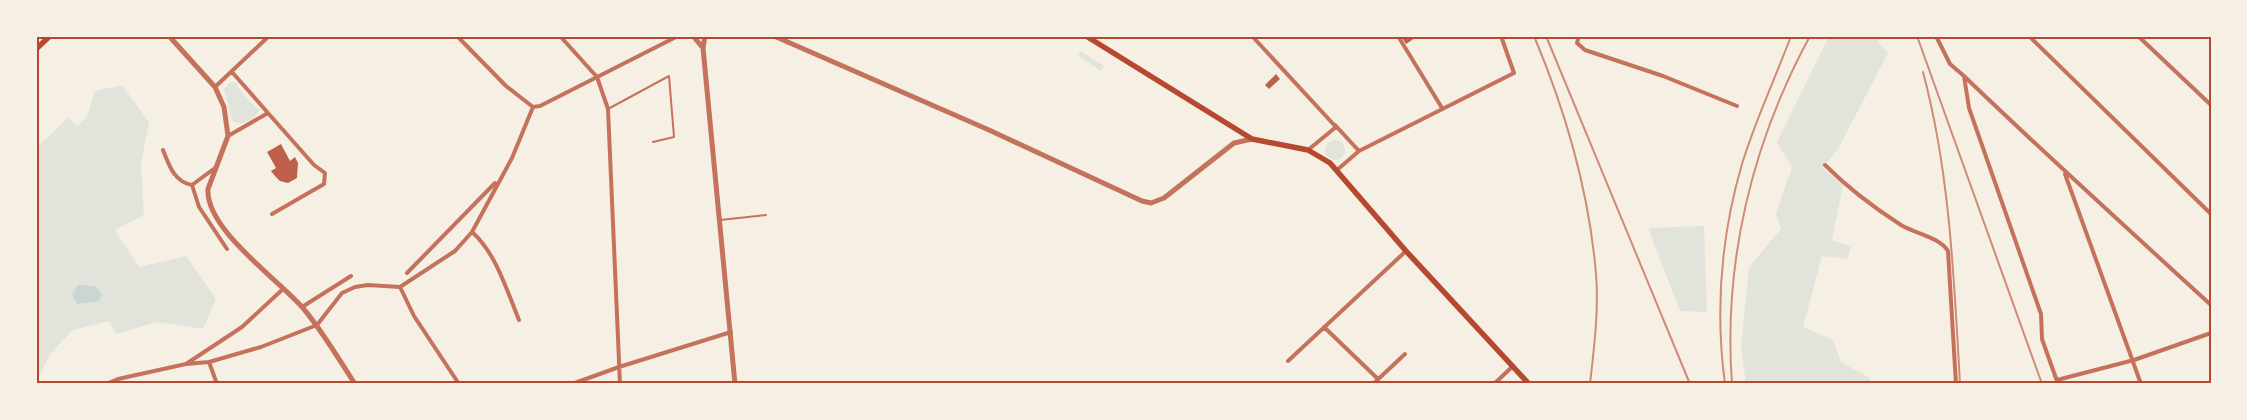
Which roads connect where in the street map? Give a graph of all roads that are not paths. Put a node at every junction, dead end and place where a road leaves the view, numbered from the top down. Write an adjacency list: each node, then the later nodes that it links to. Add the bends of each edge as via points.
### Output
1 (50, 36): 18 (main road)
2 (169, 36): 23 (street)
3 (269, 36): 20 (street)
4 (457, 36): 26 (street, via 506,86)
5 (560, 36): 22 (street)
6 (678, 36): 22 (street)
7 (693, 36): 19 (street)
8 (705, 36): 19 (street)
9 (774, 36): 32 (street, via 1151,203 1168,195 1234,143)
10 (1086, 36): 32 (main road)
11 (1252, 36): 30 (street)
12 (1398, 36): 27 (street)
13 (1501, 36): 27 (street, via 1514,72)
14 (1578, 36): 25 (street, via 1577,43 1585,50 1663,76)
15 (1936, 36): 21 (street, via 1950,64)
16 (2029, 36): 43 (street)
17 (2138, 36): 24 (street)
18 (36, 48)
19 (703, 48): 46 (street)
20 (232, 72): 23 (street); 29 (street)
21 (1964, 76): 40 (street); 69 (street, via 1969,108 2041,314 2042,339)
22 (597, 77): 26 (street); 28 (street)
23 (215, 88): 31 (street, via 224,107)
24 (2211, 104)
25 (1737, 106)
26 (533, 107): 41 (street, via 512,158)
27 (1442, 108): 36 (street)
28 (608, 109): 33 (lane, via 669,76 674,137); 67 (street)
29 (268, 113): 31 (street); 44 (street, via 325,173 324,184)
30 (1336, 127): 35 (street); 36 (street)
31 (228, 136): 37 (street)
32 (1252, 138): 35 (main road)
33 (653, 142)
34 (163, 150): 42 (street, via 177,179)
35 (1308, 150): 39 (main road)
36 (1358, 151): 39 (street)
37 (218, 164): 42 (street); 53 (street, via 208,189 213,212 235,240)
38 (1825, 165): 80 (street, via 1915,234 1941,243 1948,251)
39 (1337, 170): 49 (main road)
40 (2065, 174): 54 (street); 62 (street)
41 (498, 180): 47 (street); 50 (street)
42 (192, 185): 48 (street, via 199,207)
43 (2210, 211)
44 (272, 214)
45 (766, 215): 46 (lane)
46 (720, 220): 59 (street)
47 (472, 232): 52 (street, via 455,251); 56 (street, via 481,240 497,269)
48 (227, 249)
49 (1406, 251): 58 (street); 66 (main road)
50 (407, 273)
51 (351, 276): 55 (street)
52 (400, 287): 57 (street, via 356,287 342,293); 74 (street, via 414,316)
53 (283, 289): 55 (street); 65 (street, via 242,327)
54 (2211, 305)
55 (302, 307): 57 (street)
56 (519, 320)
57 (317, 325): 64 (street, via 261,347); 73 (street)
58 (1324, 328): 63 (street); 68 (street)
59 (731, 332): 67 (street); 77 (street)
60 (2211, 333): 62 (street)
61 (1405, 354): 68 (street)
62 (2133, 360): 69 (street); 81 (street)
63 (1288, 361)
64 (209, 362): 65 (street); 72 (street)
65 (186, 364): 71 (street, via 118,378)
66 (1513, 366): 70 (main road); 79 (street)
67 (619, 367): 75 (street); 76 (street)
68 (1378, 380): 78 (street)
69 (2057, 382)
70 (1529, 383)
71 (106, 384)
72 (217, 384)
73 (355, 384)
74 (459, 384)
75 (572, 384)
76 (620, 384)
77 (736, 384)
78 (1373, 384)
79 (1494, 384)
80 (1956, 384)
81 (2142, 384)

